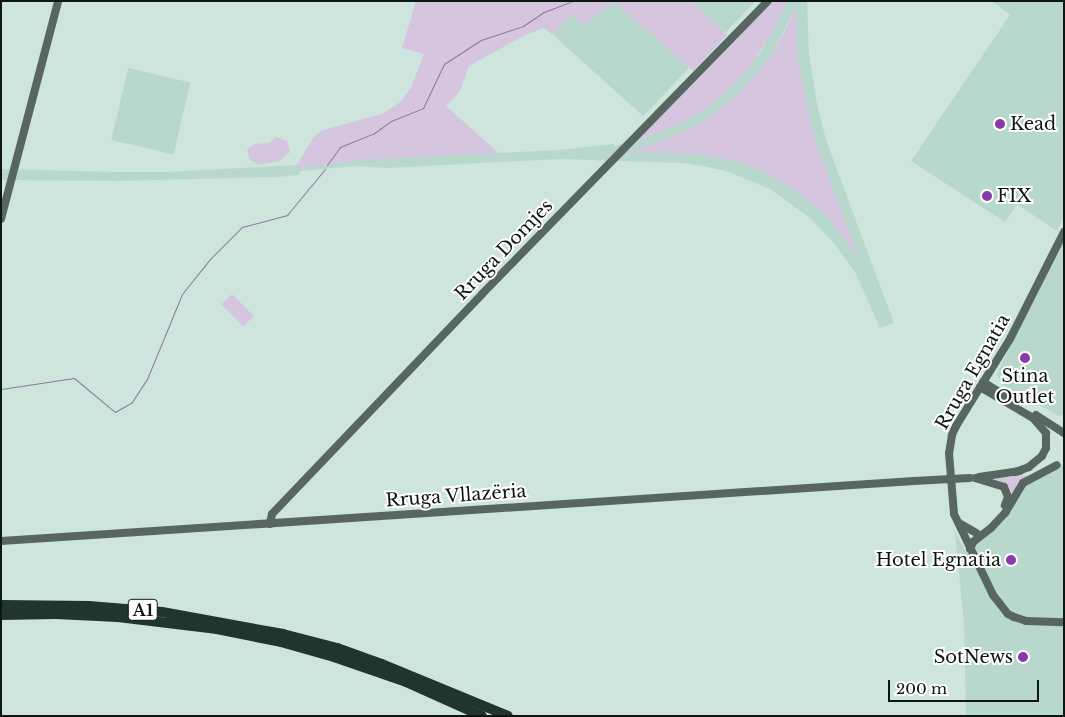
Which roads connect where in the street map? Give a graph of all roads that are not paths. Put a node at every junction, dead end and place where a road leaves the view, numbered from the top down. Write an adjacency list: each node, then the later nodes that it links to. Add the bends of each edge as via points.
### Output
1 (58, 1): 3 (main road)
2 (768, 1): 14 (main road, Rruga Domjes, via 272,514)
3 (1, 220)
4 (1064, 232): 5 (main road, Rruga Egnatia)
5 (992, 368): 6 (main road, Rruga Egnatia); 7 (main road)
6 (982, 384): 7 (main road); 8 (main road, Rruga Egnatia)
7 (996, 393): 8 (main road); 9 (main road); 11 (main road, via 1038,422 1046,433 1046,448 1042,456 1029,467)
8 (972, 402): 13 (main road, Rruga Egnatia, via 956,426 950,447 952,503)
9 (1064, 433)
10 (1060, 465): 11 (main road); 15 (main road, via 1023,483 1005,513)
11 (1015, 472): 12 (main road)
12 (972, 478): 14 (main road, Rruga Vllazëria, bridge); 15 (main road, via 1001,485 1008,497 992,524)
13 (957, 522): 15 (main road); 16 (main road, Rruga Egnatia)
14 (270, 524): 17 (main road, Rruga Vllazëria)
15 (979, 534): 16 (main road); 18 (main road)
16 (966, 540): 18 (main road, Rruga Egnatia)
17 (1, 541)
18 (970, 549): 21 (main road, Rruga Egnatia, via 993,595 1008,614 1026,621)
19 (1, 606): 23 (highway, A1, via 80,606 162,612 274,632 337,648 382,664)
20 (1, 615): 22 (highway, A1, via 118,617 217,629 281,642 398,679)
21 (1064, 622)
22 (482, 716)
23 (508, 716)

